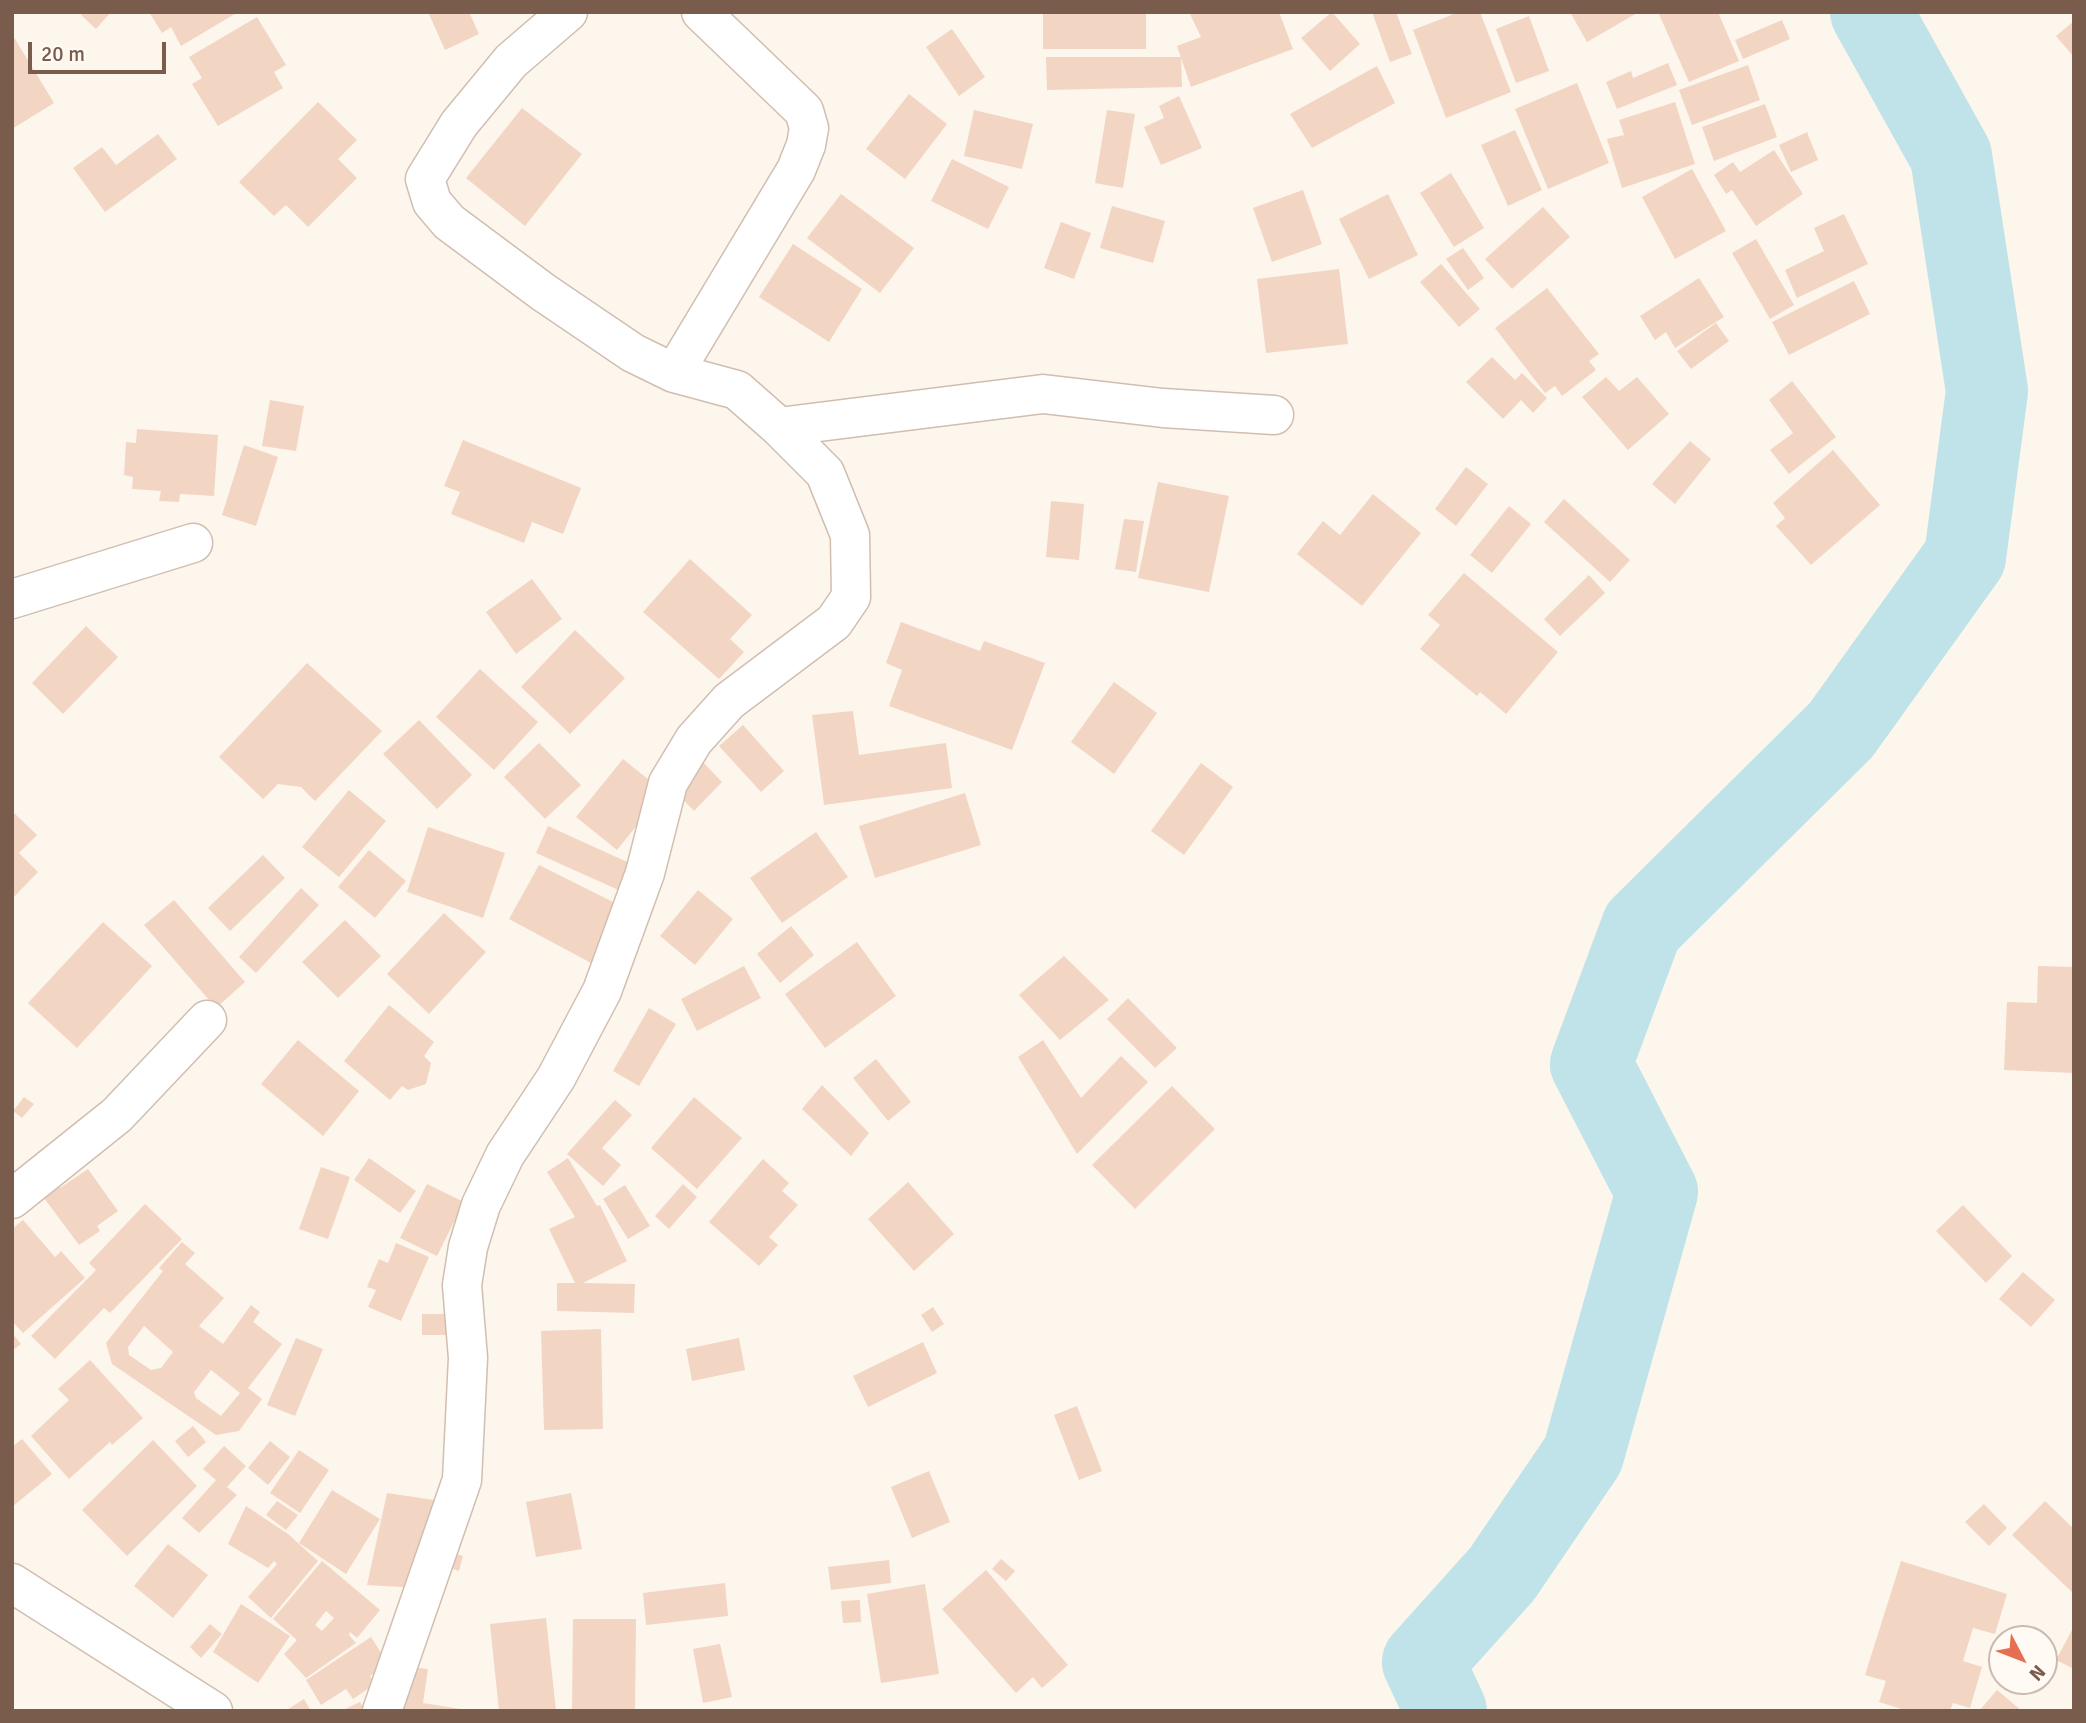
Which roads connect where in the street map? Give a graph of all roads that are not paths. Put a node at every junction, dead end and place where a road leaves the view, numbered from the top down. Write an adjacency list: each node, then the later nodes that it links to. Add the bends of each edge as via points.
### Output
1 (568, 12): 3 (street, via 511,61 459,124 425,180 432,202 449,222 543,292 634,353)
2 (701, 12): 3 (street, via 804,111 809,128 796,170)
3 (674, 373): 5 (street, via 737,390)
4 (1274, 415): 5 (street, via 1042,394)
5 (779, 427): 12 (street, via 825,473 850,535 851,597 834,622 729,701 694,740 668,783 645,873 602,991 556,1078 505,1155 481,1205 462,1285 468,1358 462,1480)
6 (193, 543): 7 (street)
7 (12, 599)
8 (207, 1020): 9 (street, via 117,1115)
9 (12, 1199)
10 (12, 1583): 11 (street)
11 (213, 1711)
12 (382, 1711)

